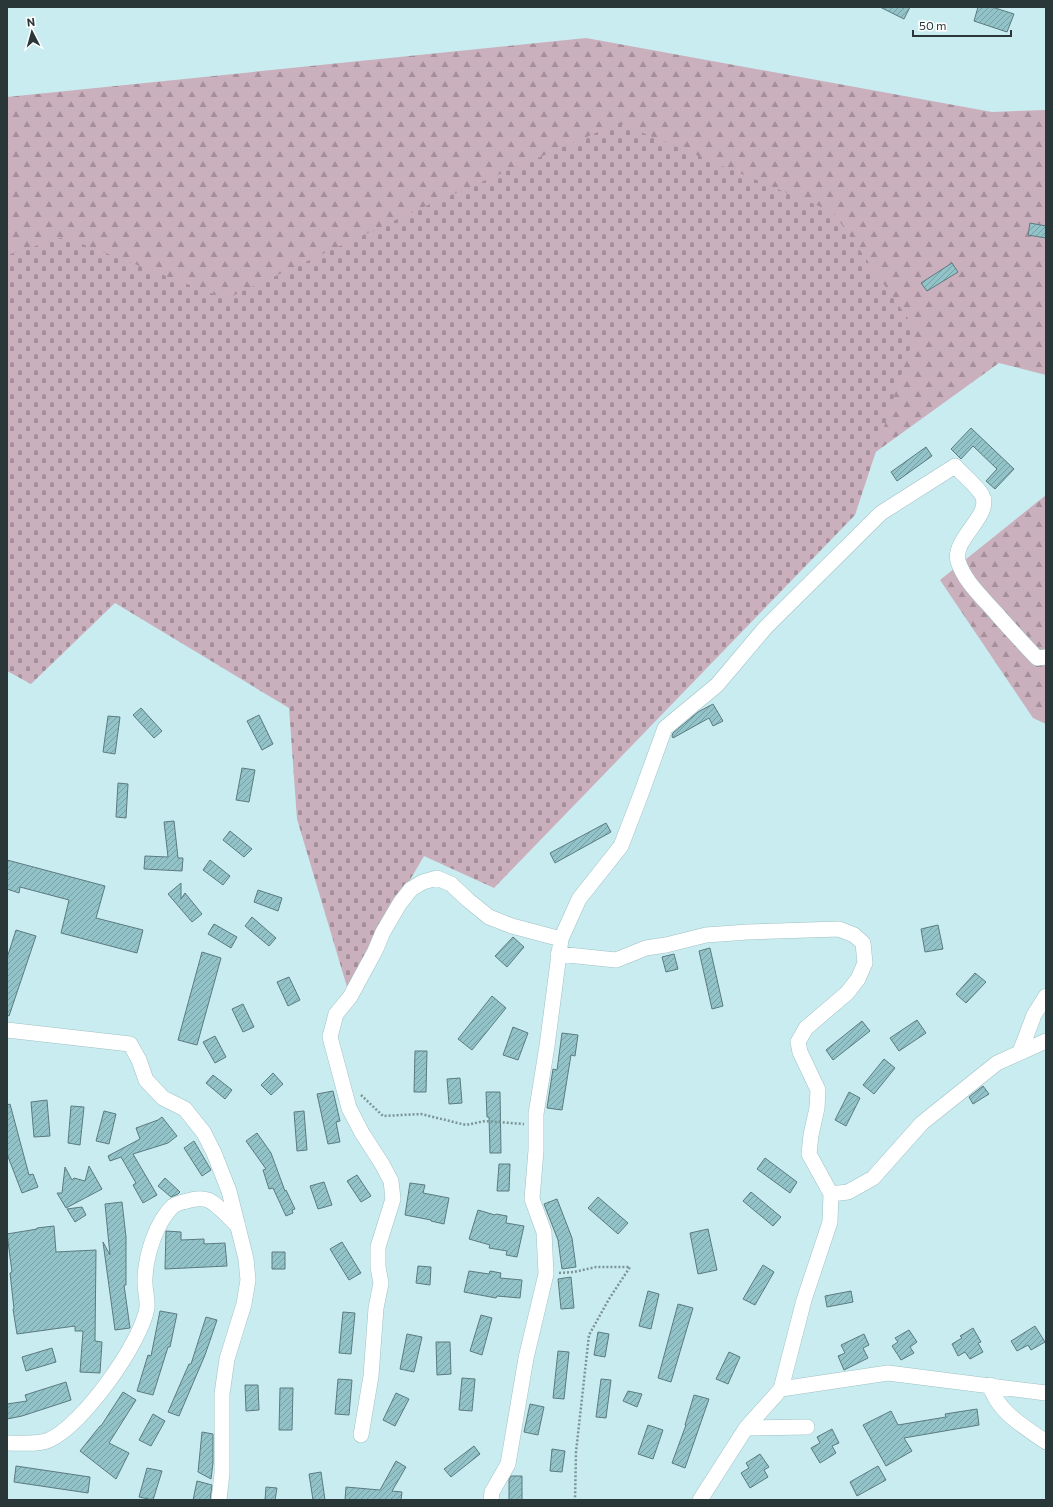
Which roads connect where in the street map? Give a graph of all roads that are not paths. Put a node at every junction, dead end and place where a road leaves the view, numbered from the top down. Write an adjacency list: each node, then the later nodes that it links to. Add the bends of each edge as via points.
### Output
1 (1046, 657): 2 (street, via 1037,658 972,586 963,571 958,559 960,545 984,506 982,495 955,466 881,513 765,628 717,685 665,728 620,846 579,899)
2 (561, 939): 3 (street); 15 (street, via 489,917 451,884 438,878 423,882 411,889 400,903 350,997 336,1014 330,1038 349,1108 391,1181 393,1199 378,1247 381,1283 376,1308 372,1376)
3 (558, 954): 8 (street, via 616,960 646,948 706,935 748,932 839,929 854,935 863,943 865,963 858,979 847,993 806,1028 798,1042 818,1090 809,1154); 19 (street, via 536,1114 532,1199 544,1232 546,1274 526,1358 508,1464 492,1492)
4 (1046, 996): 7 (street, via 1034,1015)
5 (7, 1030): 9 (street, via 130,1044 146,1080 163,1098 185,1109 204,1133 229,1191)
6 (1046, 1041): 7 (street)
7 (1020, 1052): 8 (street, via 996,1063 922,1123 873,1178 848,1192)
8 (831, 1194): 11 (street, via 830,1222 804,1300)
9 (238, 1226): 17 (street, via 208,1200 194,1199 174,1205 160,1222 150,1249 145,1278 147,1308 138,1335 108,1383 66,1430 48,1440); 18 (street, via 248,1280 244,1304 227,1359 222,1394 222,1473)
10 (990, 1385): 11 (street, via 888,1373); 12 (street); 16 (street, via 993,1395 1005,1411)
11 (781, 1389): 14 (street)
12 (1046, 1394)
13 (807, 1427): 14 (street)
14 (746, 1428): 20 (street)
15 (361, 1435)
16 (1046, 1442)
17 (7, 1443)
18 (219, 1500)
19 (491, 1500)
20 (700, 1500)

